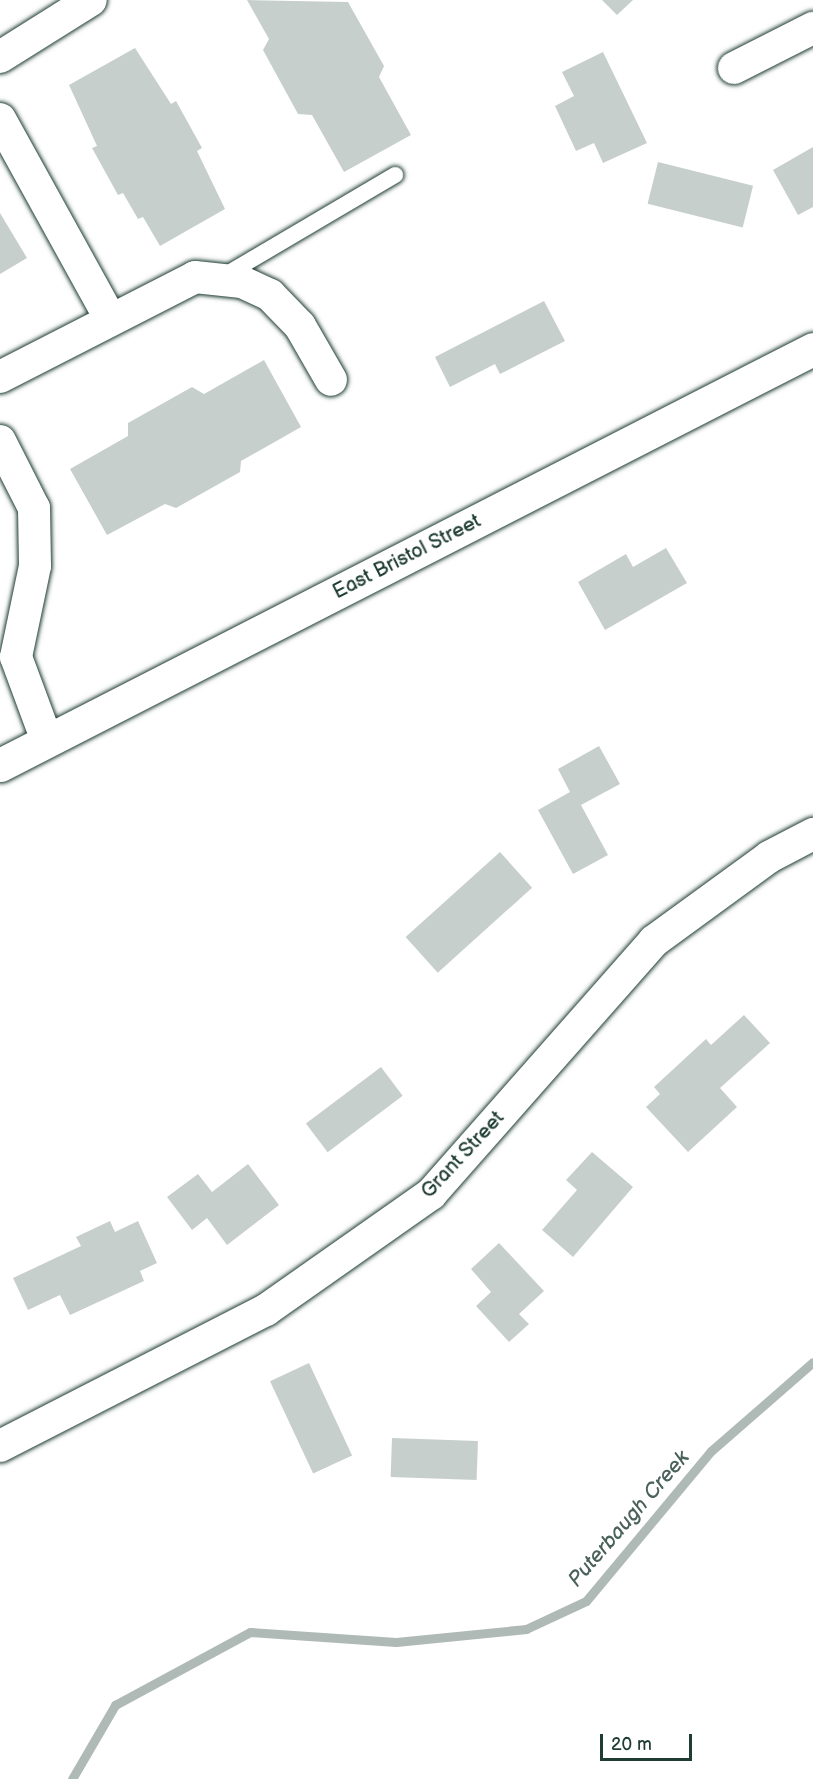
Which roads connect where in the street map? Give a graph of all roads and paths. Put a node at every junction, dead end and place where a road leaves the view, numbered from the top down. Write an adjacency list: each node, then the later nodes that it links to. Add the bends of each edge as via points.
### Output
1 (91, 0): 3 (street)
2 (813, 28): 4 (street)
3 (0, 57)
4 (734, 68)
5 (0, 119): 8 (street)
6 (395, 175): 7 (lane)
7 (221, 278): 8 (street, via 195,277); 11 (street, via 270,295 300,326)
8 (110, 318): 10 (street, via 58,351)
9 (813, 349): 13 (main road, East Bristol Street)
10 (0, 377)
11 (331, 380)
12 (0, 441): 13 (street, via 34,508 35,566 16,657)
13 (47, 741): 14 (main road, East Bristol Street)
14 (0, 765)
15 (813, 834): 16 (street, Grant Street, via 769,857 654,941 431,1194 266,1310)
16 (0, 1446)

